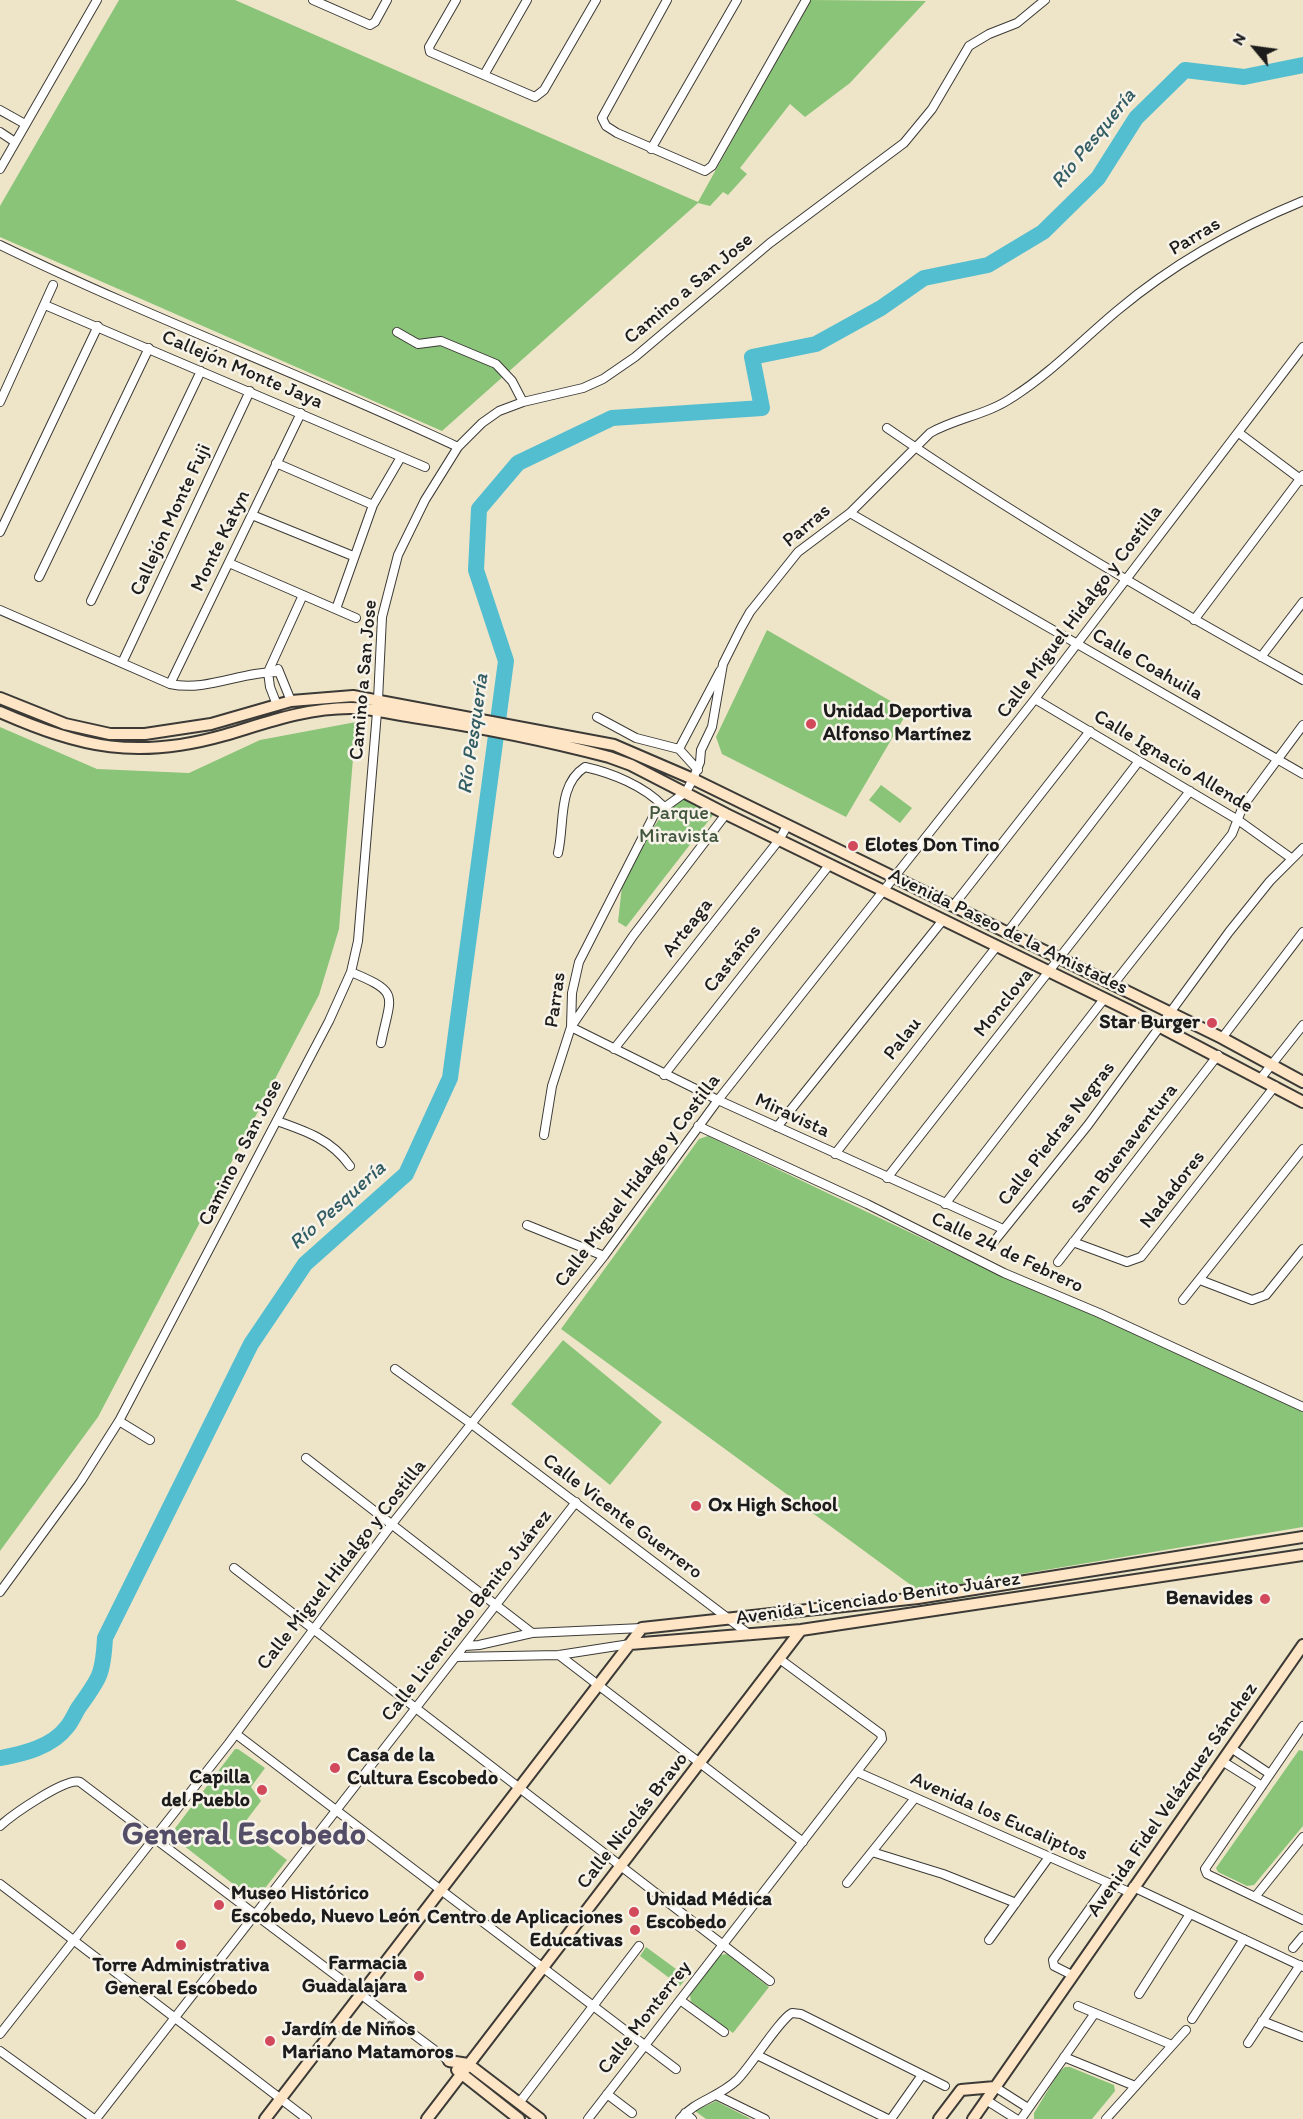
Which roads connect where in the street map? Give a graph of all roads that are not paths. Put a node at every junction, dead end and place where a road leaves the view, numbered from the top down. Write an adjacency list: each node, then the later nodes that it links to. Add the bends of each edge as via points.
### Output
1 (97, 0): 13 (street)
2 (387, 0): 10 (street, via 370,25)
3 (456, 0): 11 (street, via 429,50)
4 (527, 0): 11 (street)
5 (596, 0): 11 (street, via 538,96)
6 (667, 0): 16 (street, via 603,115 610,129)
7 (737, 0): 16 (street)
8 (806, 0): 16 (street, via 709,170)
9 (1046, 0): 29 (street, Camino a San Jose, via 1017,23 969,46 932,109 904,143 771,243 635,357 583,388)
10 (316, 1)
11 (484, 75)
12 (0, 110): 13 (street)
13 (25, 124): 15 (street)
14 (0, 132): 15 (street)
15 (15, 142): 17 (street)
16 (651, 149)
17 (0, 169)
18 (1303, 201): 33 (street, Parras, via 1249,225 1178,266 1119,309 1012,398 985,413 945,425)
19 (0, 245): 34 (street, via 144,312)
20 (53, 285): 21 (street)
21 (45, 305): 22 (street, Callejón Monte Jaya); 28 (street)
22 (98, 326): 25 (street, Callejón Monte Jaya); 42 (street)
23 (397, 332): 29 (street, via 418,344 441,341 496,364 512,381)
24 (1303, 347): 32 (street, Calle Miguel Hidalgo y Costilla)
25 (149, 348): 26 (street, Callejón Monte Jaya); 45 (street)
26 (201, 371): 27 (street, Callejón Monte Jaya); 48 (street)
27 (250, 391): 30 (street, Callejón Monte Jaya); 57 (street, Callejón Monte Fuji)
28 (0, 402)
29 (523, 402): 34 (street, Camino a San Jose, via 498,411)
30 (302, 413): 35 (street, Callejón Monte Jaya); 36 (street, Monte Katyn)
31 (887, 428): 33 (street)
32 (1239, 433): 38 (street); 46 (street, Calle Miguel Hidalgo y Costilla)
33 (915, 446): 40 (street, Parras); 46 (street)
34 (458, 447): 65 (street, Camino a San Jose, via 425,500 398,555 382,617)
35 (401, 457): 37 (street, Callejón Monte Jaya); 39 (street)
36 (276, 463): 39 (street); 41 (street, Monte Katyn)
37 (425, 467)
38 (1302, 479): 53 (street)
39 (373, 505): 43 (street)
40 (850, 513): 54 (street, Calle Coahuila); 58 (street, Parras, via 806,545 783,570 750,612)
41 (252, 515): 43 (street); 44 (street, Monte Katyn)
42 (0, 532)
43 (353, 556): 50 (street)
44 (229, 563): 47 (street); 62 (street, Monte Katyn)
45 (39, 577)
46 (1125, 580): 53 (street); 54 (street, Calle Miguel Hidalgo y Costilla)
47 (303, 595): 50 (street); 56 (street)
48 (91, 601)
49 (1303, 602): 55 (street)
50 (336, 609): 52 (street)
51 (0, 610): 57 (street)
52 (356, 618)
53 (1194, 620): 55 (street)
54 (1077, 644): 64 (street, Calle Miguel Hidalgo y Costilla); 75 (street, Calle Coahuila)
55 (1261, 657): 61 (street)
56 (273, 659): 59 (street); 60 (street)
57 (122, 663): 62 (street)
58 (723, 664): 74 (street); 77 (street, Parras, via 712,727)
59 (268, 672): 60 (street); 62 (street, via 195,687); 67 (street)
60 (279, 672): 66 (street)
61 (1303, 681)
62 (170, 684)
63 (0, 698): 67 (street, Avenida Paseo de la Amistades, via 65,724 110,734 186,730)
64 (1035, 699): 73 (street, Calle Ignacio Allende); 90 (street, Calle Miguel Hidalgo y Costilla)
65 (378, 700): 66 (street, Avenida Paseo de la Amistades, via 328,697); 68 (street, Camino a San Jose); 70 (street, Avenida Paseo de la Amistades)
66 (291, 701): 67 (street, Avenida Paseo de la Amistades)
67 (277, 705)
68 (377, 711): 69 (street, Avenida Paseo de la Amistades, via 327,709 196,742 129,749 77,742); 70 (street, Avenida Paseo de la Amistades); 98 (street, Camino a San Jose, via 362,913)
69 (0, 712)
70 (446, 717): 77 (street, Avenida Paseo de la Amistades, via 614,745); 80 (street, Avenida Paseo de la Amistades, via 609,757)
71 (597, 717): 74 (street, via 636,738)
72 (1303, 725): 75 (street)
73 (1090, 731): 76 (street, Calle Ignacio Allende); 92 (street)
74 (678, 749): 77 (street)
75 (1278, 759): 78 (street, Calle Coahuila); 83 (street, via 1243,806)
76 (1139, 761): 79 (street, Calle Ignacio Allende); 95 (street)
77 (695, 774): 80 (street, Parras); 84 (street, Avenida Paseo de la Amistades)
78 (1303, 774)
79 (1190, 791): 83 (street, Calle Ignacio Allende); 97 (street, Monclova)
80 (686, 792): 81 (street, Parras); 82 (street, Avenida Paseo de la Amistades)
81 (663, 806): 87 (street, via 654,796 606,772 585,767 575,774 566,791); 104 (street, Parras, via 646,829 579,962 572,993)
82 (726, 814): 85 (street, Avenida Paseo de la Amistades); 104 (street, via 633,936)
83 (1238, 820): 88 (street, Calle Ignacio Allende); 100 (street, via 1232,834)
84 (787, 826): 85 (street, Arteaga); 90 (street, Avenida Paseo de la Amistades)
85 (779, 840): 89 (street, Avenida Paseo de la Amistades); 108 (street, Arteaga)
86 (1303, 848): 88 (street, Calle Piedras Negras)
87 (558, 853)
88 (1291, 858): 102 (street, Calle Piedras Negras, via 1229,932)
89 (830, 864): 91 (street, Avenida Paseo de la Amistades); 111 (street, Castaños)
90 (894, 878): 91 (street, Calle Miguel Hidalgo y Costilla); 92 (street, Avenida Paseo de la Amistades)
91 (884, 892): 93 (street, Avenida Paseo de la Amistades); 115 (street, Calle Miguel Hidalgo y Costilla)
92 (953, 906): 95 (street, Avenida Paseo de la Amistades)
93 (943, 920): 96 (street, Avenida Paseo de la Amistades); 119 (street)
94 (1303, 932): 106 (street)
95 (1007, 933): 97 (street, Avenida Paseo de la Amistades)
96 (997, 946): 99 (street, Avenida Paseo de la Amistades); 122 (street, Palau)
97 (1061, 959): 99 (street, Monclova); 100 (street, Avenida Paseo de la Amistades)
98 (351, 972): 107 (street, via 380,984 388,992); 117 (street, Camino a San Jose)
99 (1050, 972): 101 (street, Avenida Paseo de la Amistades); 124 (street, Monclova)
100 (1112, 986): 102 (street, Avenida Paseo de la Amistades)
101 (1104, 999): 105 (street, Avenida Paseo de la Amistades); 125 (street)
102 (1170, 1013): 105 (street, Calle Piedras Negras); 106 (street, Avenida Paseo de la Amistades)
103 (1303, 1025): 110 (street)
104 (571, 1027): 108 (street, Miravista); 120 (street, Parras, via 560,1057)
105 (1161, 1027): 109 (street, Avenida Paseo de la Amistades); 127 (street, Calle Piedras Negras, via 1088,1125)
106 (1222, 1038): 110 (street, Avenida Paseo de la Amistades)
107 (381, 1042)
108 (614, 1049): 111 (street, Miravista)
109 (1218, 1055): 112 (street, Avenida Paseo de la Amistades); 128 (street, San Buenaventura)
110 (1272, 1064): 112 (street); 113 (street, Avenida Paseo de la Amistades)
111 (664, 1075): 115 (street, Miravista)
112 (1261, 1078): 114 (street, Avenida Paseo de la Amistades)
113 (1303, 1082)
114 (1275, 1086): 116 (street, Avenida Paseo de la Amistades); 128 (street, Nadadores, via 1141,1257 1127,1262)
115 (718, 1100): 118 (street, Calle Miguel Hidalgo y Costilla); 119 (street, Miravista)
116 (1303, 1102)
117 (277, 1121): 123 (street, via 318,1136); 137 (street, Camino a San Jose)
118 (698, 1126): 131 (street, Calle Miguel Hidalgo y Costilla); 136 (street, Calle 24 de Febrero, via 1004,1273)
119 (777, 1127): 122 (street, Miravista)
120 (544, 1135)
121 (1303, 1149): 133 (street)
122 (834, 1154): 124 (street, Miravista)
123 (350, 1166)
124 (887, 1178): 125 (street, Miravista)
125 (945, 1204): 127 (street, Miravista)
126 (527, 1225): 131 (street)
127 (1002, 1229): 129 (street, Calle Piedras Negras)
128 (1073, 1242): 132 (street, San Buenaventura)
129 (992, 1244)
130 (1303, 1249): 133 (street, via 1260,1299 1252,1300)
131 (604, 1256): 138 (street, Calle Miguel Hidalgo y Costilla)
132 (1058, 1262)
133 (1200, 1280): 134 (street)
134 (1184, 1300)
135 (395, 1369): 138 (street, Calle Vicente Guerrero)
136 (1303, 1407)
137 (119, 1421): 139 (street); 148 (street, Camino a San Jose)
138 (473, 1425): 141 (street, Calle Vicente Guerrero); 142 (street, Calle Miguel Hidalgo y Costilla)
139 (150, 1440)
140 (306, 1458): 142 (street)
141 (576, 1502): 149 (street, Calle Licenciado Benito Juárez); 150 (street, Calle Vicente Guerrero)
142 (392, 1524): 149 (street); 151 (street, Calle Miguel Hidalgo y Costilla)
143 (1303, 1537): 144 (street, Avenida Licenciado Benito Juárez)
144 (1245, 1548): 146 (street); 150 (street, Avenida Licenciado Benito Juárez, via 918,1598)
145 (1303, 1555): 146 (street, Avenida Licenciado Benito Juárez)
146 (1250, 1563): 153 (street, Avenida Licenciado Benito Juárez)
147 (234, 1568): 151 (street)
148 (0, 1592)
149 (496, 1605): 154 (street); 158 (street, Calle Licenciado Benito Juárez)
150 (728, 1618): 152 (street, Avenida Licenciado Benito Juárez); 155 (street, Calle Vicente Guerrero)
151 (313, 1628): 163 (street); 165 (street, Calle Miguel Hidalgo y Costilla)
152 (642, 1628): 154 (street, Avenida Licenciado Benito Juárez); 156 (street)
153 (801, 1630): 155 (street, Avenida Licenciado Benito Juárez); 161 (street, Calle Nicolás Bravo)
154 (532, 1633): 158 (street, Avenida Licenciado Benito Juárez)
155 (751, 1636): 156 (street, Avenida Licenciado Benito Juárez)
156 (630, 1644): 159 (street, Avenida Licenciado Benito Juárez); 162 (street)
157 (1303, 1645): 168 (street, Avenida Fidel Velázquez Sánchez)
158 (465, 1646): 160 (street, Calle Licenciado Benito Juárez)
159 (559, 1655): 160 (street, Avenida Licenciado Benito Juárez); 162 (street)
160 (456, 1657): 163 (street, Calle Licenciado Benito Juárez)
161 (780, 1660): 170 (street, Calle Nicolás Bravo); 171 (street, Calle Monterrey, via 881,1734)
162 (598, 1685): 170 (street); 173 (street)
163 (416, 1707): 173 (street); 176 (street, Calle Licenciado Benito Juárez)
164 (1303, 1726): 166 (street)
165 (236, 1734): 176 (street); 179 (street, Calle Miguel Hidalgo y Costilla)
166 (1295, 1738): 167 (street); 172 (street)
167 (1303, 1742)
168 (1231, 1748): 169 (street, Avenida Fidel Velázquez Sánchez); 172 (street)
169 (1222, 1761): 174 (street); 188 (street, Avenida Fidel Velázquez Sánchez)
170 (702, 1762): 180 (street); 183 (street, Calle Nicolás Bravo)
171 (857, 1772): 175 (street, Avenida los Eucaliptos); 180 (street, Calle Monterrey)
172 (1270, 1774): 174 (street)
173 (520, 1786): 183 (street); 187 (street)
174 (1262, 1786): 189 (street, via 1205,1871)
175 (915, 1798): 181 (street); 182 (street, Avenida los Eucaliptos)
176 (336, 1810): 187 (street); 191 (street, Calle Licenciado Benito Juárez)
177 (0, 1826): 179 (street, via 23,1808 75,1780)
178 (1303, 1837): 189 (street)
179 (155, 1838): 191 (street); 197 (street, Calle Miguel Hidalgo y Costilla)
180 (803, 1842): 198 (street, Calle Monterrey)
181 (872, 1852): 184 (street); 190 (street)
182 (1049, 1857): 185 (street, Avenida los Eucaliptos); 190 (street)
183 (621, 1866): 198 (street); 202 (street, Calle Nicolás Bravo)
184 (847, 1883)
185 (1108, 1883): 188 (street, Avenida los Eucaliptos); 203 (street, Avenida Fidel Velázquez Sánchez, via 1053,1961)
186 (0, 1884): 197 (street)
187 (439, 1889): 202 (street); 205 (street)
188 (1131, 1889): 192 (street, Avenida los Eucaliptos); 203 (street, Avenida Fidel Velázquez Sánchez)
189 (1255, 1897): 193 (street)
190 (1016, 1903): 196 (street)
191 (255, 1914): 205 (street); 211 (street, Calle Licenciado Benito Juárez)
192 (1190, 1914): 195 (street, Avenida los Eucaliptos); 206 (street)
193 (1303, 1920)
194 (1303, 1936): 200 (street)
195 (1244, 1939): 201 (street, Avenida los Eucaliptos); 212 (street)
196 (989, 1940)
197 (74, 1941): 211 (street); 216 (street, Calle Miguel Hidalgo y Costilla)
198 (723, 1944): 204 (street); 207 (street, Calle Monterrey)
199 (639, 1946): 208 (street)
200 (1293, 1948)
201 (1301, 1966): 213 (street)
202 (543, 1968): 208 (street); 225 (street, Calle Nicolás Bravo)
203 (1072, 1975): 231 (street, Avenida Fidel Velázquez Sánchez)
204 (771, 1981)
205 (360, 1993): 224 (street); 234 (street)
206 (1139, 1994)
207 (680, 2000): 215 (street); 219 (street, Calle Monterrey)
208 (593, 2006): 219 (street); 236 (street)
209 (1078, 2006): 210 (street)
210 (1095, 2013): 220 (street); 223 (street)
211 (175, 2018): 234 (street); 240 (street, Calle Licenciado Benito Juárez)
212 (1192, 2019)
213 (1262, 2021): 217 (street); 218 (street)
214 (1186, 2030): 220 (street)
215 (724, 2032)
216 (0, 2034)
217 (1303, 2037)
218 (1248, 2043)
219 (645, 2045): 226 (street); 232 (street, Calle Monterrey)
220 (1172, 2045): 230 (street)
221 (0, 2051): 240 (street)
222 (759, 2056): 228 (street, via 783,2020 792,2013 801,2014); 233 (street); 249 (street)
223 (1064, 2057): 230 (street); 237 (street)
224 (449, 2061): 225 (street); 227 (street)
225 (468, 2064): 227 (street, Calle Nicolás Bravo); 236 (street)
226 (676, 2069)
227 (460, 2074): 243 (street, Calle Nicolás Bravo); 244 (street)
228 (922, 2075): 229 (street); 249 (street)
229 (945, 2086)
230 (1135, 2086): 253 (street)
231 (995, 2087): 235 (street, Avenida Fidel Velázquez Sánchez); 237 (street); 250 (street, via 961,2090)
232 (607, 2094): 238 (street); 246 (street, Calle Monterrey)
233 (718, 2096): 239 (street); 248 (street)
234 (281, 2099): 241 (street); 242 (street)
235 (986, 2100): 251 (street, Avenida Fidel Velázquez Sánchez); 252 (street)
236 (519, 2103): 245 (street)
237 (1028, 2108): 252 (street)
238 (632, 2113)
239 (682, 2116): 247 (street)
240 (95, 2119)
241 (265, 2119)
242 (307, 2119)
243 (427, 2119)
244 (519, 2119)
245 (540, 2119)
246 (588, 2119)
247 (692, 2119)
248 (765, 2119)
249 (889, 2119)
250 (939, 2119)
251 (973, 2119)
252 (1018, 2119)
253 (1106, 2119)

